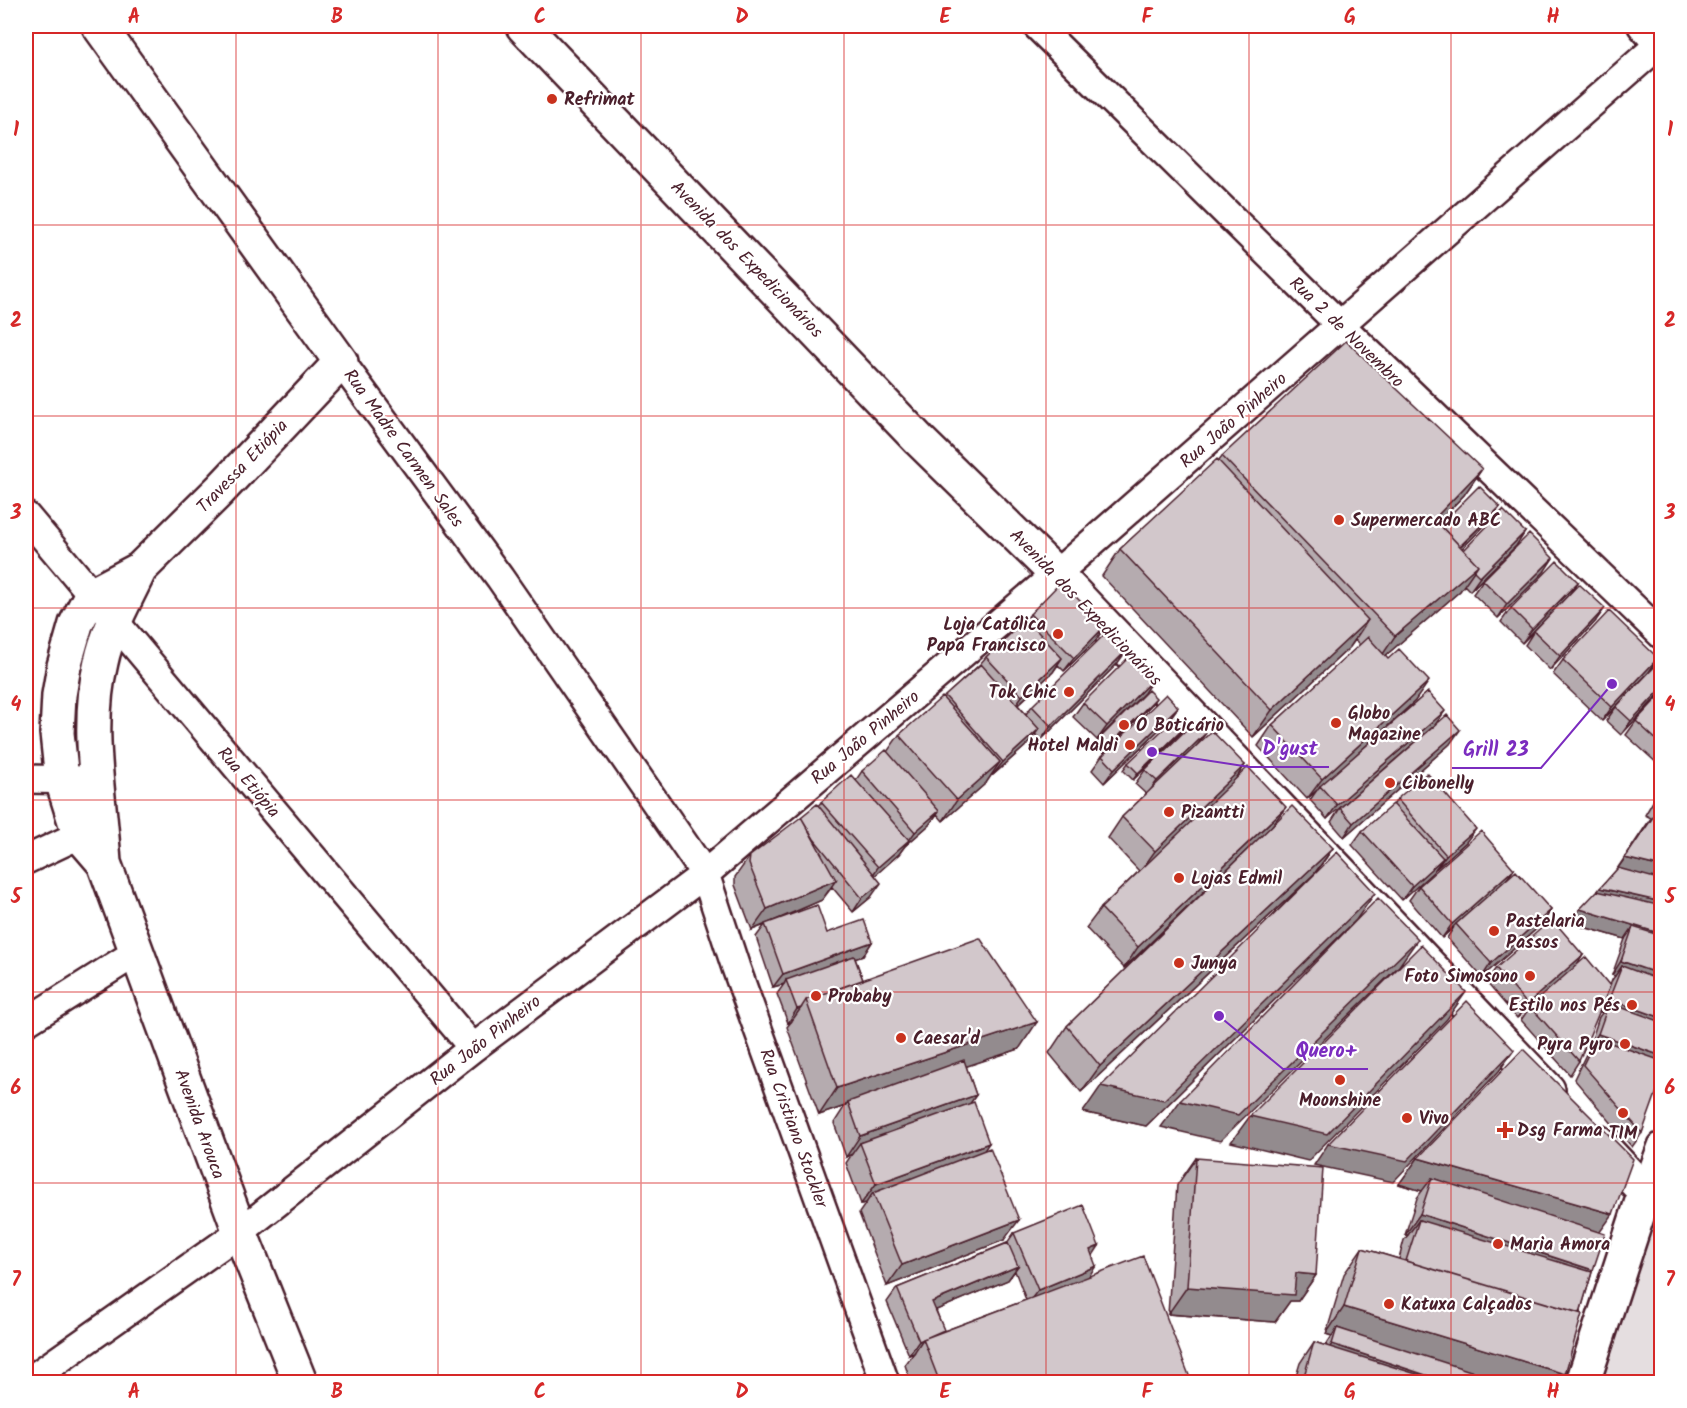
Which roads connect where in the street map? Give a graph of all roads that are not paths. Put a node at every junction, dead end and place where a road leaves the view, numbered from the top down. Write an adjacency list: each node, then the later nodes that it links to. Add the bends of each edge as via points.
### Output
1 (99, 26): 6 (street, Rua Madre Carmen Sales)
2 (523, 26): 9 (street, Avenida dos Expedicionários, via 919,440)
3 (1037, 26): 5 (street, Rua 2 de Novembro)
4 (1656, 40): 5 (street, Rua João Pinheiro)
5 (1340, 326): 9 (street, Rua João Pinheiro); 12 (street, Rua 2 de Novembro)
6 (341, 362): 8 (street, Travessa Etiópia); 18 (street, Rua Madre Carmen Sales, via 500,578)
7 (26, 516): 10 (street, Rua Etiópia)
8 (140, 569): 10 (street, Travessa Etiópia); 11 (street, Travessa Etiópia)
9 (1056, 574): 18 (street, Rua João Pinheiro); 23 (street, Avenida dos Expedicionários)
10 (91, 595): 11 (street, Rua Etiópia); 14 (street, Avenida Arouca, via 76,624 59,695 57,733)
11 (114, 623): 15 (street, via 96,685); 21 (street, Rua Etiópia)
12 (1662, 635)
13 (26, 779): 14 (street)
14 (62, 780): 15 (street); 16 (street, Avenida Arouca)
15 (96, 780): 16 (street)
16 (90, 829): 17 (street); 19 (street, Avenida Arouca)
17 (26, 860)
18 (705, 874): 21 (street, Rua João Pinheiro); 27 (street, Rua Cristiano Stockler)
19 (137, 952): 20 (street); 24 (street, Avenida Arouca)
20 (26, 1022)
21 (473, 1048): 24 (street, Rua João Pinheiro)
22 (1662, 1146): 23 (street)
23 (1645, 1192): 28 (street)
24 (240, 1232): 25 (street, Rua João Pinheiro); 26 (street, Avenida Arouca)
25 (27, 1383)
26 (300, 1383)
27 (885, 1383)
28 (1583, 1383)

